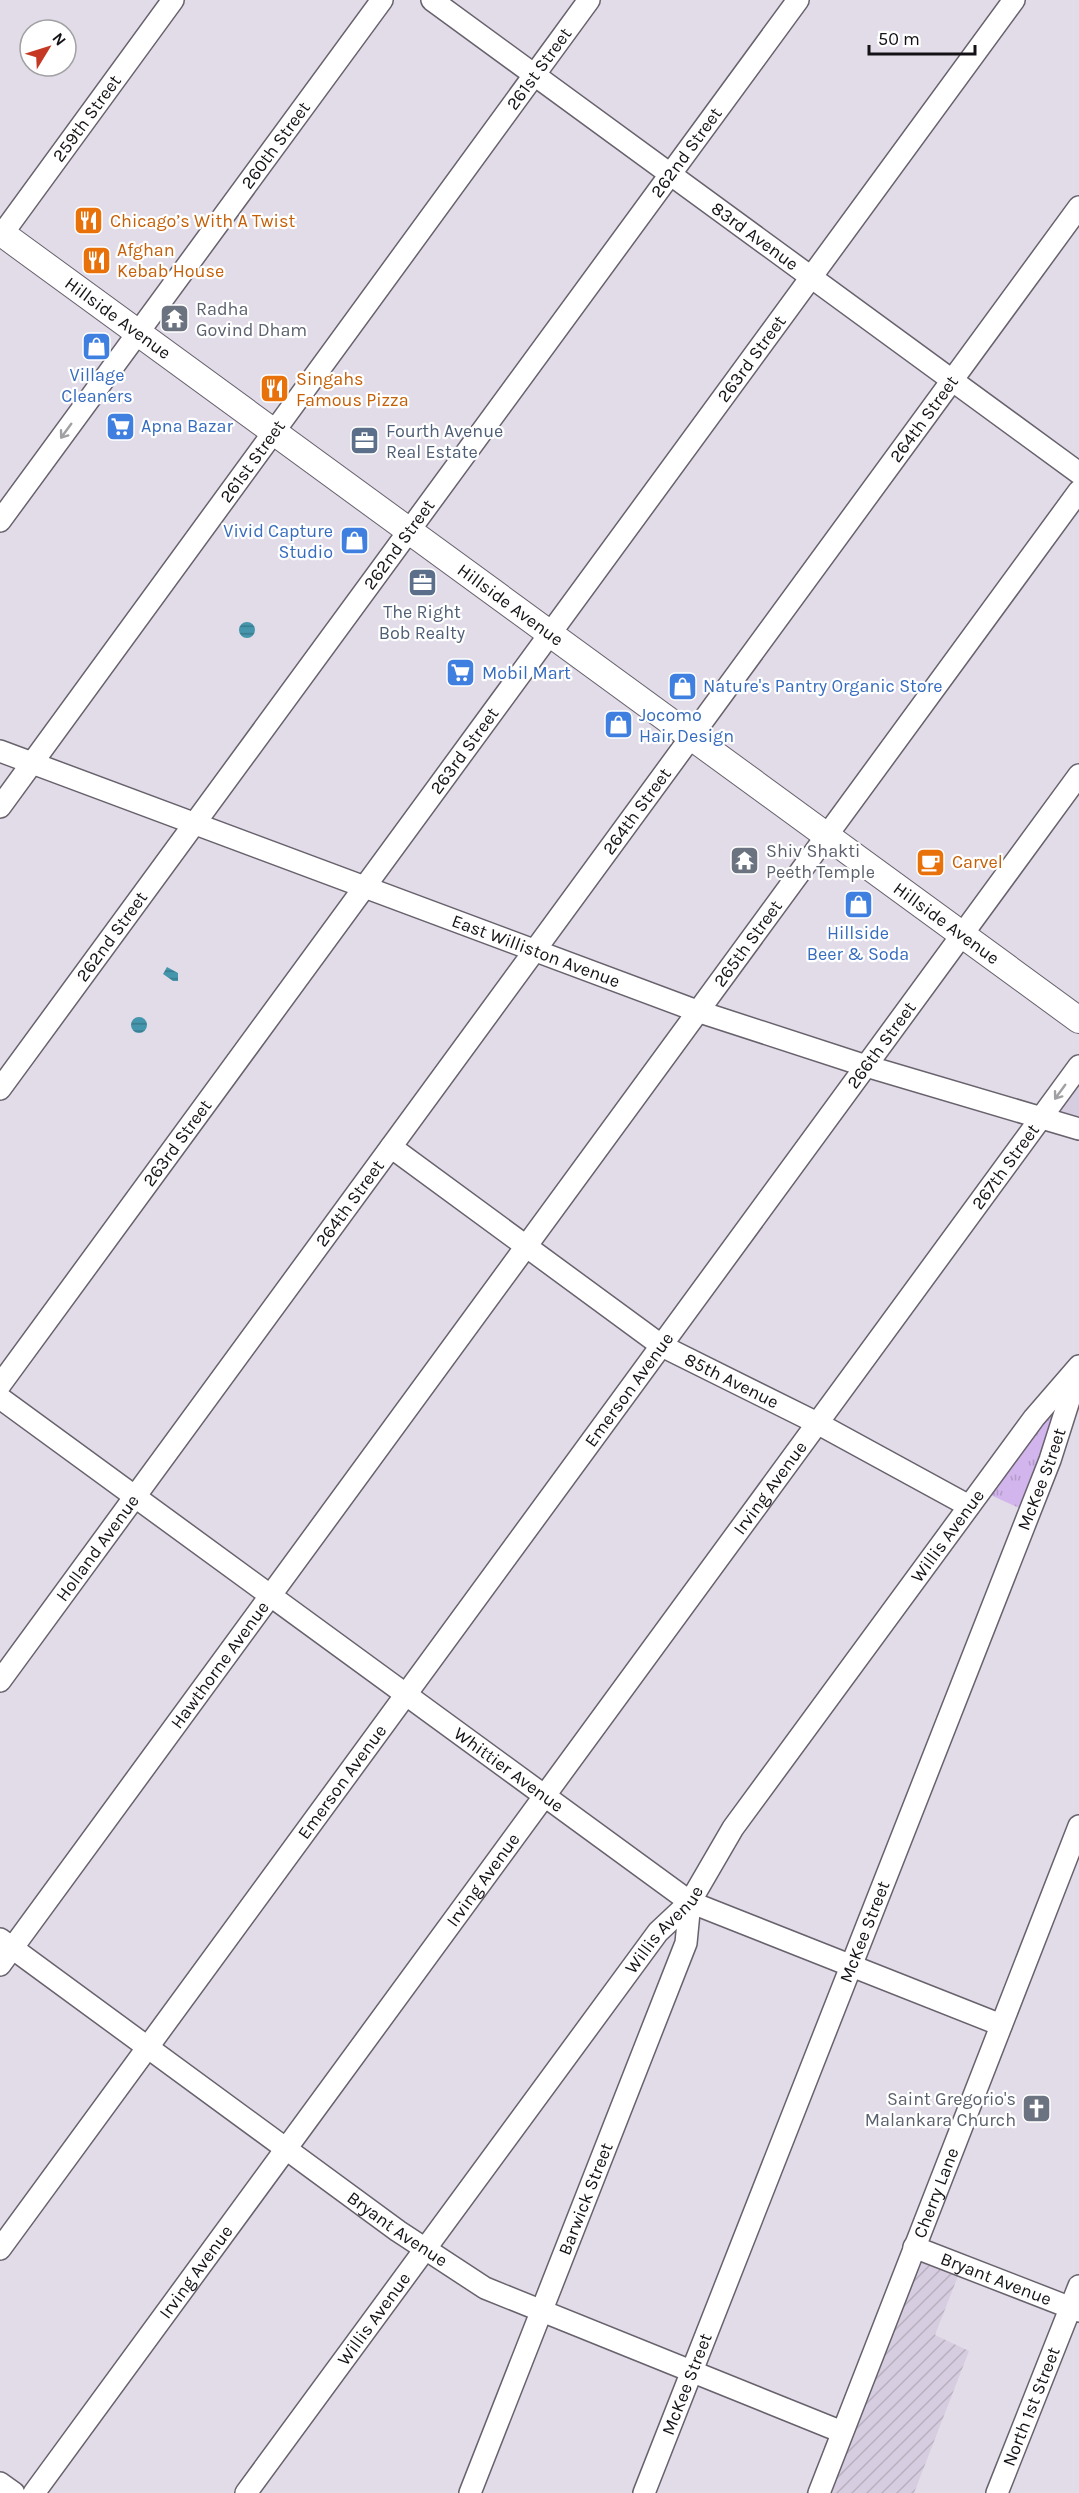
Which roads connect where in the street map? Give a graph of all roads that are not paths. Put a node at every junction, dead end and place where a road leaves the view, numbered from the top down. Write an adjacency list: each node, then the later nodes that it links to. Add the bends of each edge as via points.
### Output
1 (173, 0): 10 (street, 259th Street)
2 (382, 0): 12 (street, 260th Street)
3 (432, 0): 7 (street, 83rd Avenue)
4 (589, 0): 7 (street, 261st Street)
5 (798, 0): 8 (street, 262nd Street)
6 (1014, 0): 11 (street, 263rd Street)
7 (535, 75): 8 (street, 83rd Avenue); 14 (street, 261st Street)
8 (670, 174): 11 (street, 83rd Avenue); 18 (street, 262nd Street)
9 (1079, 207): 13 (street, 264th Street)
10 (1, 234): 12 (main road, Hillside Avenue)
11 (812, 278): 13 (street, 83rd Avenue); 19 (street, 263rd Street)
12 (138, 333): 14 (main road, Hillside Avenue); 17 (street, 260th Street, one-way to 17)
13 (952, 381): 15 (street, 83rd Avenue); 20 (street, 264th Street)
14 (273, 432): 18 (main road, Hillside Avenue); 22 (street, 261st Street)
15 (1079, 473)
16 (1079, 491): 26 (street, 265th Street)
17 (0, 520)
18 (409, 531): 19 (main road, Hillside Avenue); 25 (street, 262nd Street)
19 (550, 634): 20 (main road, Hillside Avenue); 27 (street, 263rd Street)
20 (690, 737): 26 (main road, Hillside Avenue); 29 (street, 264th Street)
21 (0, 751): 22 (street, East Williston Avenue)
22 (32, 763): 24 (street, 261st Street); 25 (street, East Williston Avenue)
23 (1079, 776): 28 (street, 266th Street)
24 (0, 807)
25 (194, 824): 27 (street, East Williston Avenue); 34 (street, 262nd Street)
26 (826, 837): 28 (main road, Hillside Avenue); 30 (street, 265th Street)
27 (364, 886): 29 (street, East Williston Avenue); 44 (street, 263rd Street)
28 (962, 935): 31 (main road, Hillside Avenue); 32 (street, 266th Street)
29 (533, 952): 30 (street, East Williston Avenue); 37 (street, 264th Street)
30 (697, 1011): 32 (street, East Williston Avenue); 38 (street, 265th Street)
31 (1079, 1020)
32 (866, 1066): 35 (street, East Williston Avenue); 40 (street, 266th Street)
33 (1079, 1066): 35 (street, 267th Street, one-way to 35)
34 (0, 1089)
35 (1040, 1119): 36 (street, East Williston Avenue); 39 (street, 267th Street)
36 (1079, 1129)
37 (391, 1147): 38 (street, 85th Avenue); 46 (street, 264th Street)
38 (526, 1246): 41 (street, 85th Avenue); 42 (street, 265th Street)
39 (932, 1266): 47 (street, Irving Avenue)
40 (684, 1315): 41 (street, Emerson Avenue)
41 (662, 1346): 47 (street, 85th Avenue); 52 (street, Emerson Avenue)
42 (438, 1365): 50 (street, Hawthorne Avenue)
43 (1079, 1368): 49 (street, Willis Avenue, via 1034,1418); 57 (street, McKee Street, via 1050,1460)
44 (0, 1385)
45 (0, 1398): 48 (street, Whittier Avenue)
46 (195, 1413): 48 (street, Holland Avenue)
47 (817, 1423): 49 (street, 85th Avenue); 53 (street, Irving Avenue)
48 (135, 1497): 50 (street, Whittier Avenue); 51 (street, Holland Avenue)
49 (969, 1506): 55 (street, Willis Avenue, via 733,1828)
50 (270, 1596): 52 (street, Whittier Avenue); 56 (street, Hawthorne Avenue)
51 (0, 1681)
52 (405, 1696): 53 (street, Whittier Avenue); 59 (street, Emerson Avenue)
53 (544, 1797): 55 (street, Whittier Avenue); 60 (street, Irving Avenue)
54 (1079, 1826): 58 (street, Cherry Lane)
55 (690, 1902): 57 (street, Whittier Avenue); 62 (street, Willis Avenue, via 658,1932); 66 (street, Barwick Street, via 686,1943)
56 (4, 1950): 59 (street, Bryant Avenue)
57 (850, 1966): 58 (street, Whittier Avenue); 67 (street, McKee Street)
58 (1001, 2025): 61 (street, Cherry Lane)
59 (148, 2047): 60 (street, Bryant Avenue); 63 (street, Emerson Avenue)
60 (286, 2148): 62 (street, Bryant Avenue); 71 (street, Irving Avenue)
61 (914, 2247): 65 (street, Bryant Avenue); 68 (street, Cherry Lane)
62 (425, 2248): 66 (street, Bryant Avenue, via 485,2288); 72 (street, Willis Avenue)
63 (0, 2249)
64 (1079, 2286): 65 (street, North 1st Street)
65 (1075, 2309): 76 (street, North 1st Street)
66 (541, 2311): 67 (street, Bryant Avenue); 73 (street, Barwick Street)
67 (691, 2372): 68 (street, Bryant Avenue); 74 (street, McKee Street)
68 (842, 2432): 75 (street, Cherry Lane)
69 (0, 2482): 70 (street)
70 (14, 2493)
71 (34, 2493)
72 (246, 2493)
73 (470, 2493)
74 (644, 2493)
75 (819, 2493)
76 (997, 2493)

